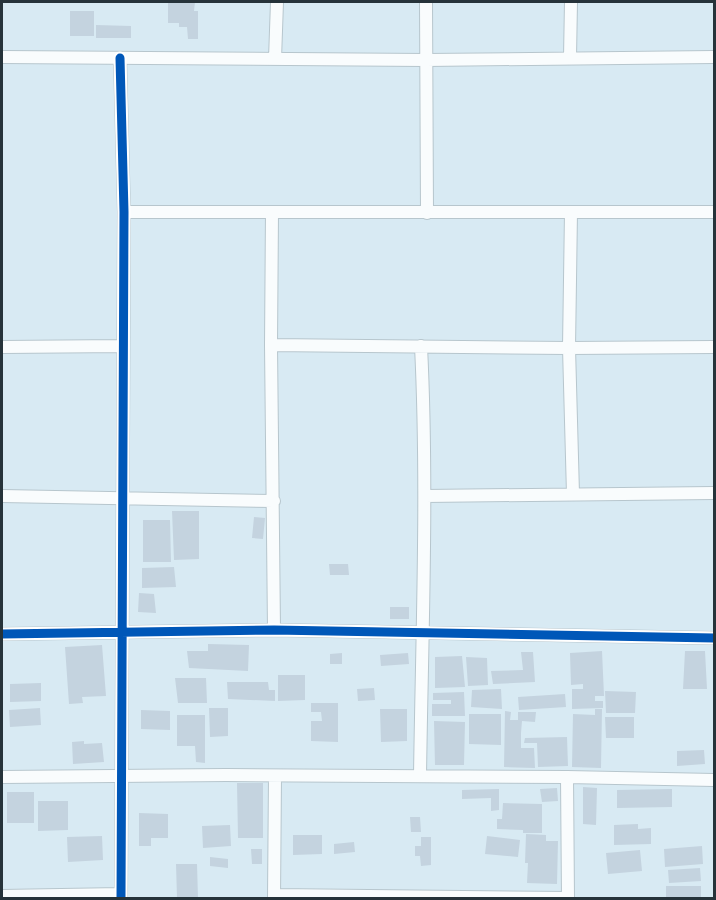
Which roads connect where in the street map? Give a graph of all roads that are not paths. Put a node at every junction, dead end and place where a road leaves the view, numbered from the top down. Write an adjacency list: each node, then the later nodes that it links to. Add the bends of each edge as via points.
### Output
1 (277, 2): 8 (street)
2 (426, 2): 9 (street)
3 (571, 2): 5 (street)
4 (2, 57): 7 (street)
5 (570, 57): 6 (street); 9 (street)
6 (714, 57)
7 (120, 58): 8 (street); 10 (street)
8 (275, 59): 9 (street)
9 (426, 60): 14 (street)
10 (124, 212): 11 (street); 16 (street)
11 (272, 212): 14 (street); 15 (street)
12 (571, 212): 13 (street); 14 (street); 20 (street)
13 (714, 212)
14 (427, 213)
15 (271, 345): 17 (street); 26 (street)
16 (123, 346): 18 (street); 25 (street)
17 (421, 346): 20 (street); 24 (street)
18 (2, 347)
19 (714, 347): 20 (street)
20 (570, 348): 22 (street)
21 (714, 493): 22 (street)
22 (573, 494): 24 (street)
23 (2, 496): 25 (street)
24 (425, 496): 29 (street)
25 (122, 497): 26 (street); 28 (street)
26 (274, 501): 27 (street)
27 (274, 630): 28 (street); 29 (street)
28 (121, 633): 30 (street); 35 (street)
29 (422, 633): 31 (street); 33 (street)
30 (2, 634)
31 (714, 638)
32 (275, 776): 33 (street); 35 (street); 40 (street)
33 (420, 776): 36 (street)
34 (2, 777): 35 (street)
35 (121, 777): 39 (street)
36 (567, 777): 37 (street); 42 (street)
37 (714, 780)
38 (2, 896): 39 (street)
39 (121, 896)
40 (274, 897): 41 (street)
41 (397, 897): 42 (street)
42 (568, 898)

